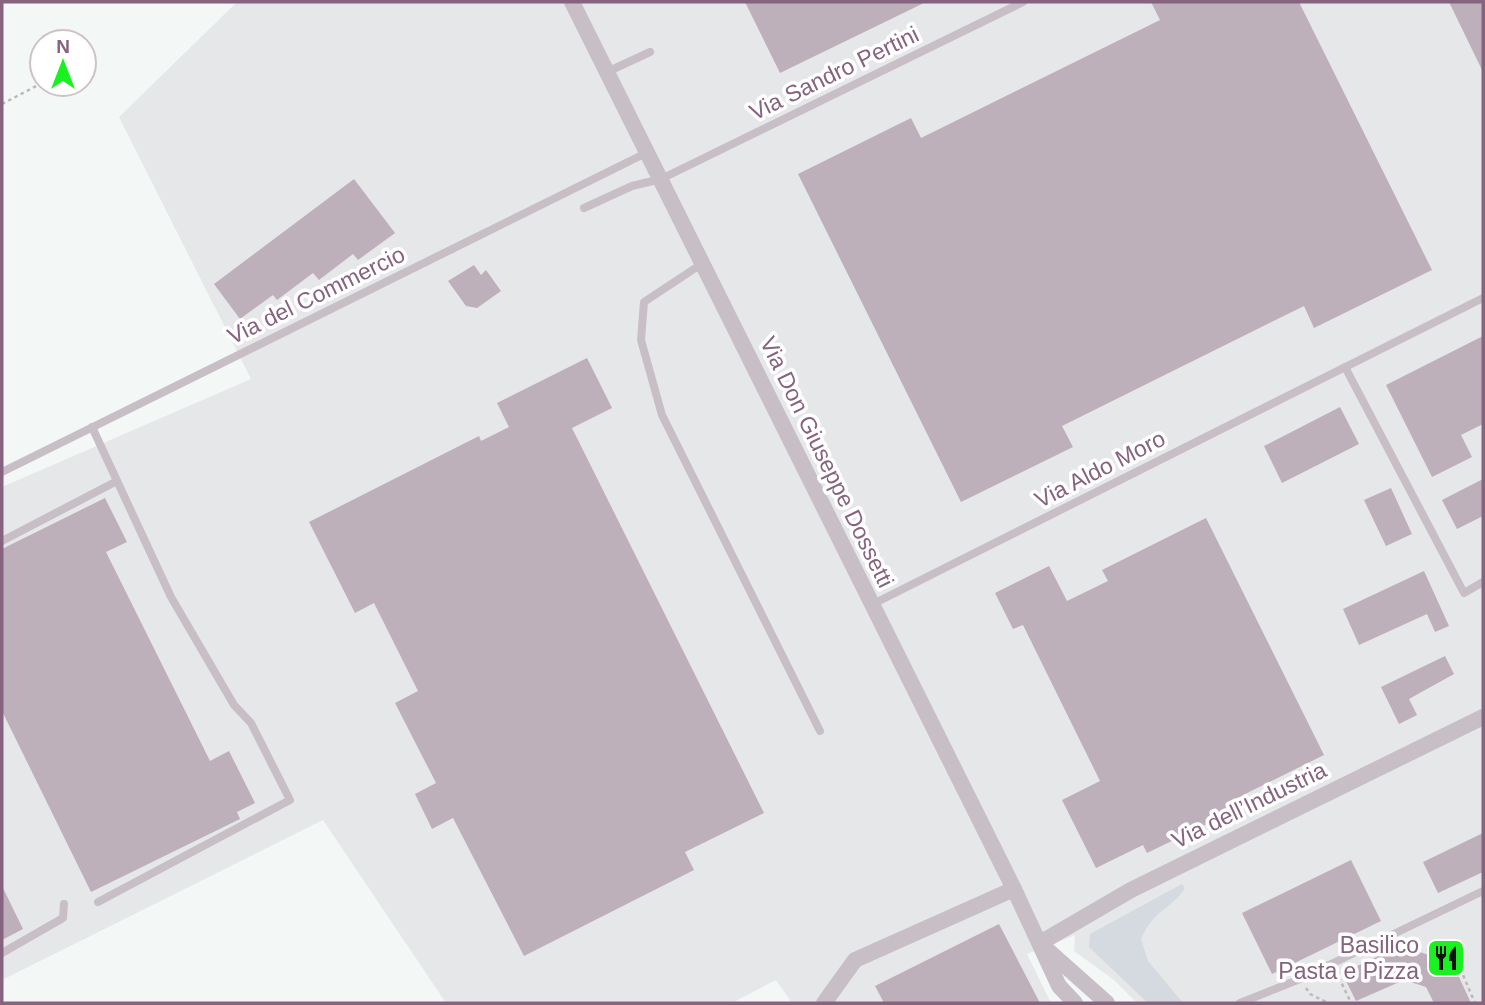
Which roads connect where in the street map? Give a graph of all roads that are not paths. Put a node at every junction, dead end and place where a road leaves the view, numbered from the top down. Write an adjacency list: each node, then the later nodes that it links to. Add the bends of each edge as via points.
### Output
1 (572, 2): 4 (street, Via Don Giuseppe Dossetti)
2 (1019, 3): 6 (lane, Via Sandro Pertini)
3 (650, 52): 4 (lane)
4 (607, 72): 5 (street, Via Don Giuseppe Dossetti)
5 (648, 152): 6 (street, Via Don Giuseppe Dossetti); 11 (lane, Via del Commercio)
6 (661, 179): 7 (lane, Via Sandro Pertini, via 632,186); 8 (street, Via Don Giuseppe Dossetti)
7 (584, 208)
8 (703, 263): 16 (street, Via Don Giuseppe Dossetti); 18 (lane, via 644,302 641,340 662,415)
9 (1483, 298): 10 (lane, Via Aldo Moro)
10 (1345, 367): 15 (lane, via 1464,593); 16 (lane, Via Aldo Moro)
11 (92, 427): 12 (lane, Via del Commercio); 13 (lane)
12 (2, 472)
13 (117, 481): 14 (lane); 21 (lane, via 171,597 234,705 251,723 290,800)
14 (2, 541)
15 (1483, 582)
16 (873, 604): 19 (street, Via Don Giuseppe Dossetti)
17 (1483, 717): 23 (street, Via dell’Industria, via 1131,890)
18 (820, 731)
19 (1014, 889): 23 (street, Via Don Giuseppe Dossetti); 25 (street, via 855,960)
20 (1483, 891): 28 (lane, via 1333,964)
21 (98, 902)
22 (64, 904): 24 (lane, via 63,918)
23 (1040, 943): 26 (street, Via Don Giuseppe Dossetti, via 1059,986); 27 (street, Via Don Giuseppe Dossetti)
24 (2, 953)
25 (824, 1003)
26 (1075, 1003)
27 (1107, 1003)
28 (1240, 1003)

